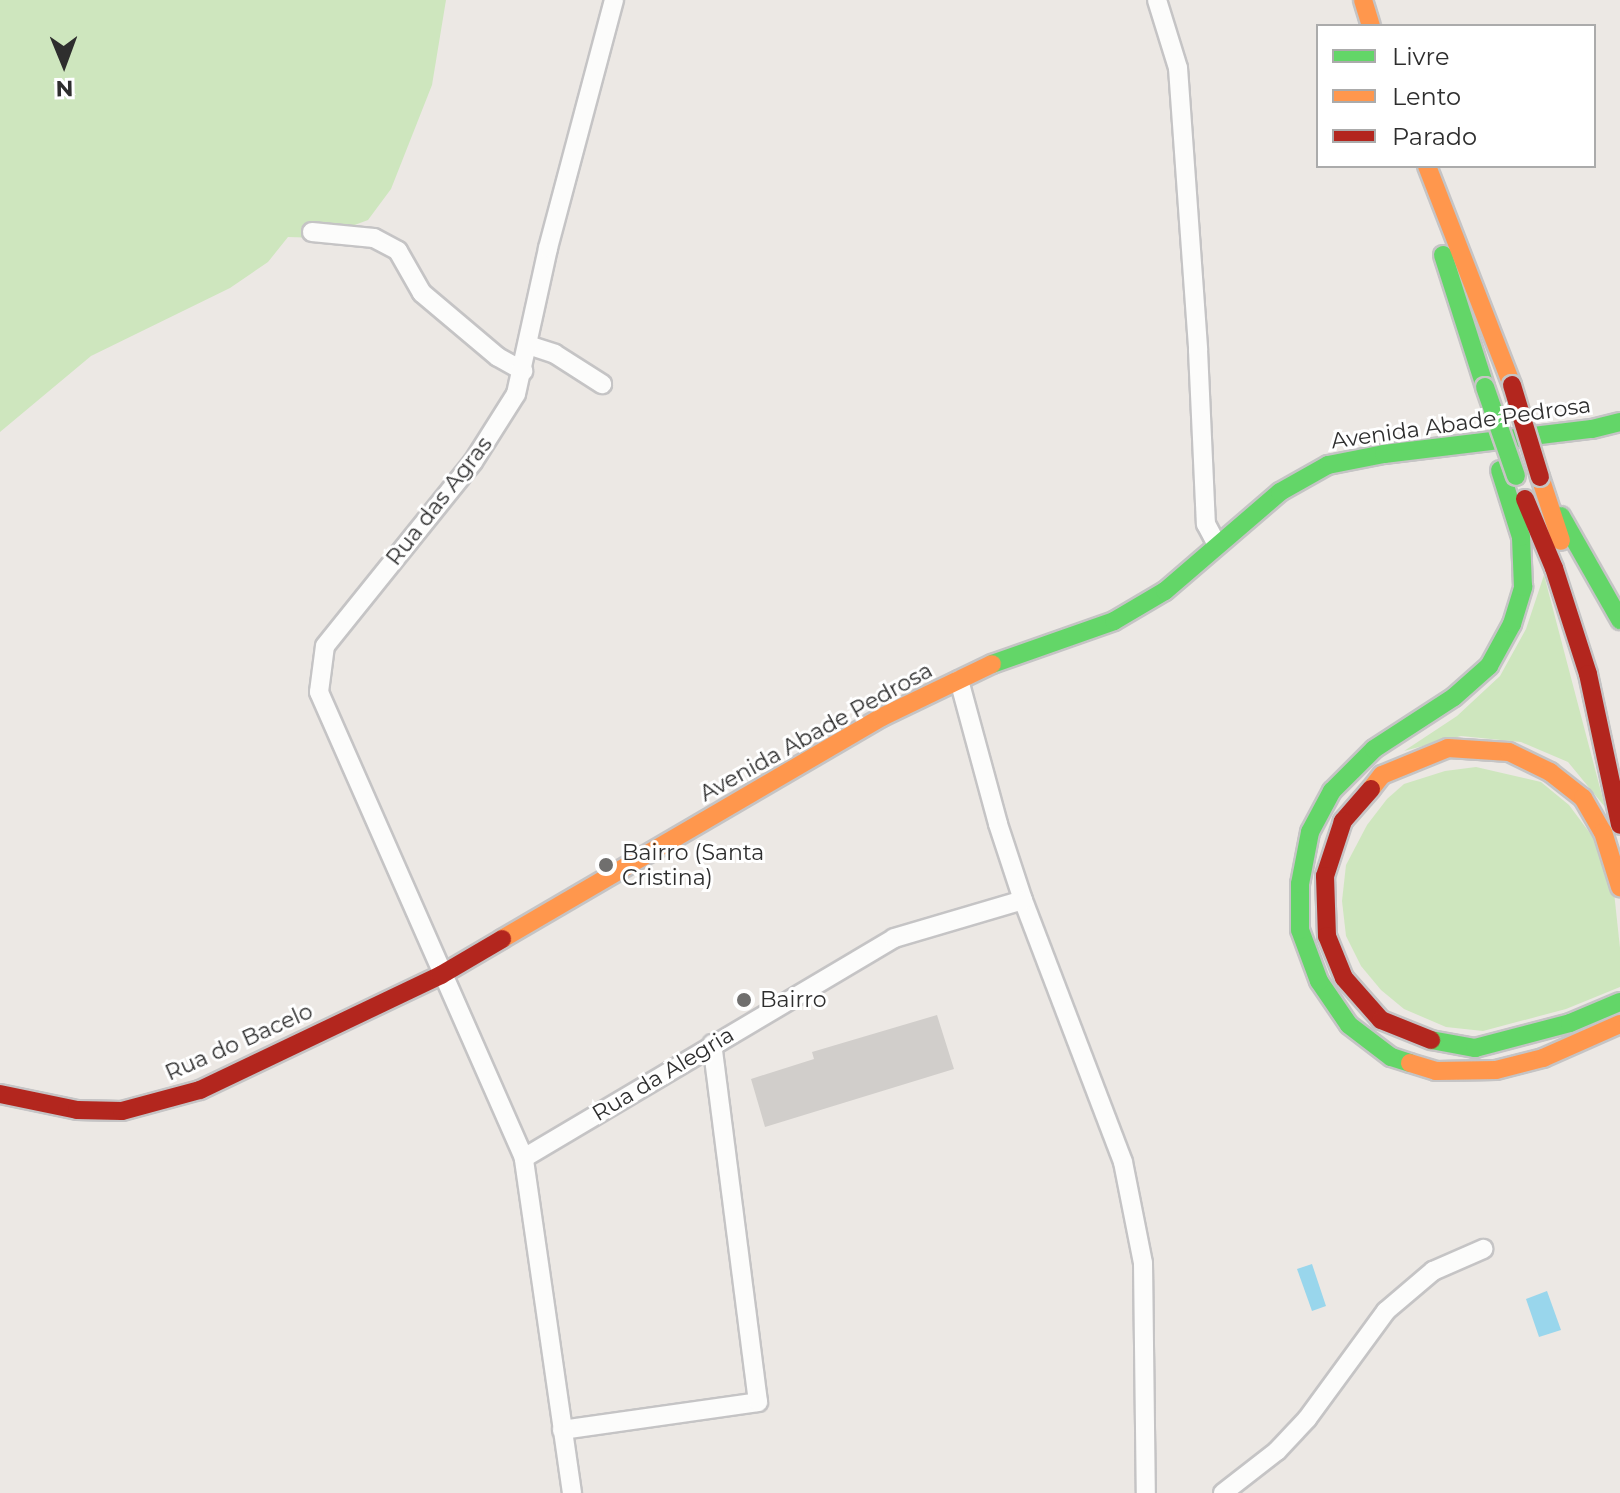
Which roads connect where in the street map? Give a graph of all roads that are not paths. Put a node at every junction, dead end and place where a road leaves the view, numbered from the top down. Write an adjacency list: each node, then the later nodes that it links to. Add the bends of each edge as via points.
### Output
1 (614, 0): 6 (street, Rua das Agras, via 548,248)
2 (1157, 0): 12 (street, via 1178,68 1206,524)
3 (1416, 168): 10 (main road, bridge)
4 (1428, 168): 11 (main road, bridge, via 1512,385)
5 (312, 232): 7 (street, via 374,238 398,251 422,293 498,357)
6 (528, 345): 7 (street, Rua das Agras); 8 (street, via 555,354)
7 (523, 371): 19 (street, Rua das Agras, via 516,394 473,462 325,646 319,692)
8 (602, 384)
9 (1620, 422): 12 (main road, Avenida Abade Pedrosa, via 1328,465 1280,492)
10 (1508, 473): 16 (main road, via 1554,568 1588,674); 21 (main road, via 1521,537 1523,587 1512,624 1489,666 1454,697 1374,749 1332,791 1310,832 1300,884 1300,930 1319,981 1349,1025 1391,1057 1436,1071 1496,1070 1543,1058)
11 (1540, 477): 13 (main road); 15 (main road, via 1604,665)
12 (1217, 545): 14 (main road, Avenida Abade Pedrosa, via 1165,591 1114,621 1007,657)
13 (1620, 620)
14 (959, 680): 18 (street); 19 (main road, Avenida Abade Pedrosa, via 882,717)
15 (1620, 738)
16 (1620, 825)
17 (1620, 887): 20 (main road, via 1603,832 1583,798 1550,772 1509,752 1448,748 1382,775 1343,821 1325,876 1327,936 1344,978 1381,1020 1416,1035 1475,1048 1570,1023)
18 (1023, 900): 22 (street, Rua da Alegria, via 894,938); 28 (street, via 1126,1176 1143,1263)
19 (441, 975): 23 (main road, Rua do Bacelo, via 200,1090 158,1103 122,1111 77,1110); 24 (street, Rua das Agras)
20 (1620, 1002)
21 (1620, 1024)
22 (712, 1044): 24 (street, Rua da Alegria); 26 (street, via 758,1402)
23 (0, 1094)
24 (524, 1158): 26 (street, Rua das Agras)
25 (1483, 1249): 29 (street, via 1433,1271 1386,1311 1307,1419 1277,1451)
26 (562, 1430): 27 (street, Rua das Agras)
27 (572, 1493)
28 (1146, 1493)
29 (1223, 1493)

